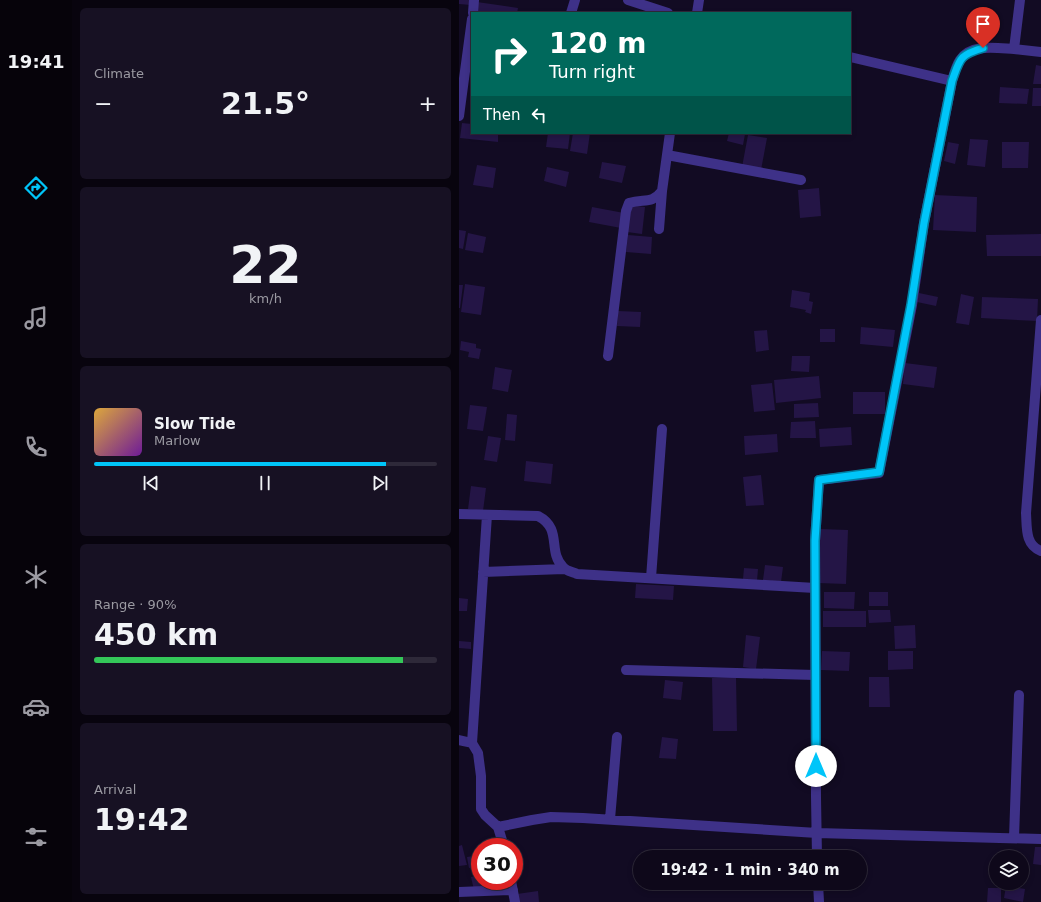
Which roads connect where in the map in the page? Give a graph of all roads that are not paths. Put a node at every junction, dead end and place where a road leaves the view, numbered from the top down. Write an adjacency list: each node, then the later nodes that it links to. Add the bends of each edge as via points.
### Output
1 (474, 0): 6 (street)
2 (575, 0): 7 (street)
3 (628, 0): 8 (street)
4 (699, 0): 9 (street)
5 (1020, 0): 11 (street)
6 (473, 12)
7 (571, 12)
8 (665, 12)
9 (697, 12)
10 (471, 33): 14 (street)
11 (1014, 49): 12 (street); 15 (street, via 983,48 970,52 960,59)
12 (1041, 52)
13 (851, 57): 15 (street)
14 (469, 63): 16 (street)
15 (952, 81): 31 (street, via 879,472 819,480)
16 (459, 116)
17 (670, 134): 18 (street)
18 (667, 156): 19 (street); 20 (street)
19 (801, 180)
20 (662, 191): 21 (street); 23 (street, via 651,200 629,203 626,211)
21 (659, 228)
22 (1041, 320): 27 (street, via 1026,513 1029,540 1032,546)
23 (608, 356)
24 (662, 429): 30 (street)
25 (459, 514): 26 (street)
26 (487, 515): 28 (street, via 538,516 546,520 552,528 557,559); 29 (street)
27 (1041, 551)
28 (564, 569): 29 (street); 30 (street, via 577,574)
29 (483, 572): 37 (street)
30 (651, 578): 31 (street)
31 (815, 588): 33 (street)
32 (625, 670): 33 (street)
33 (815, 675): 40 (street)
34 (1019, 695): 42 (street)
35 (617, 737): 38 (street)
36 (459, 740): 37 (street)
37 (472, 742): 39 (street, via 478,753 481,809)
38 (610, 819): 39 (street, via 551,817); 40 (street)
39 (498, 827): 41 (street)
40 (817, 833): 42 (street); 44 (street)
41 (501, 838)
42 (1014, 838): 43 (street)
43 (1041, 839)
44 (817, 850)
45 (474, 890): 48 (street)
46 (513, 890): 49 (street)
47 (818, 890): 50 (street)
48 (459, 892)
49 (515, 902)
50 (819, 902)

